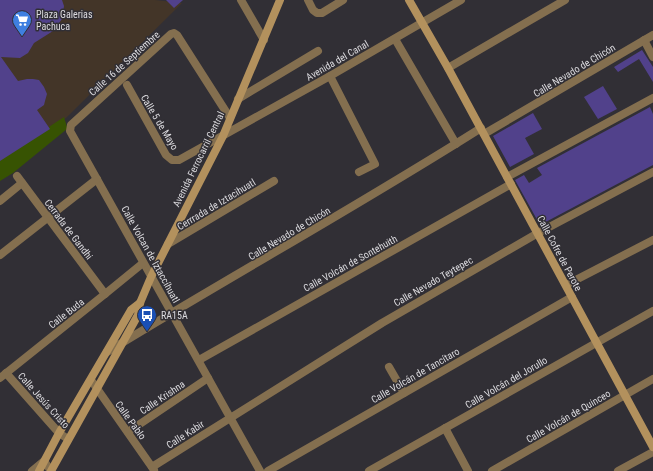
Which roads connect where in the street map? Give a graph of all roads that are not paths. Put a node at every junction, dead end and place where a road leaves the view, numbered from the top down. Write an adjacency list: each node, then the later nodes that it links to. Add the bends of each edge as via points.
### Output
1 (241, 0): 11 (street)
2 (280, 0): 11 (street, Avenida Ferrocarril Central)
3 (308, 0): 4 (street, via 313,10 322,13)
4 (343, 0)
5 (409, 0): 8 (street, Calle Cofre de Perote)
6 (461, 0): 8 (street, Avenida del Canal)
7 (564, 0): 15 (street)
8 (422, 23): 10 (street, Avenida del Canal); 15 (street, Calle Cofre de Perote)
9 (653, 35): 12 (street, Calle Nevado de Chicón)
10 (395, 39): 16 (street, Avenida del Canal); 24 (street)
11 (264, 40): 19 (street, Avenida Ferrocarril Central)
12 (644, 40): 14 (street); 22 (street, Calle Nevado de Chicón)
13 (318, 51): 19 (street)
14 (653, 57)
15 (448, 68): 22 (street, Calle Cofre de Perote)
16 (330, 76): 23 (street, Avenida del Canal); 25 (street, via 375,164)
17 (127, 86): 23 (street, Calle 5 de Mayo, via 166,155 172,160 179,160)
18 (653, 98): 30 (street, Calle Volcán de Sontehuith)
19 (238, 99): 20 (street, Avenida Ferrocarril Central)
20 (230, 118): 21 (street, Calle 16 de Septiembre, via 174,33 71,125); 23 (street, Avenida Ferrocarril Central)
21 (70, 131): 28 (street, Calle Volcan de Iztaccíhuatl)
22 (482, 131): 24 (street, Calle Nevado de Chicón); 30 (street, Calle Cofre de Perote)
23 (223, 136): 36 (street, Avenida Ferrocarril Central)
24 (456, 144): 45 (street, Calle Nevado de Chicón)
25 (359, 172)
26 (653, 172): 34 (street, Calle Nevado Teytepec)
27 (17, 176): 31 (street, Cerrada de Gandhi)
28 (97, 179): 33 (street); 38 (street, Calle Volcan de Iztaccíhuatl)
29 (274, 181): 36 (street, Cerrrada de Iztacihuatl)
30 (509, 181): 34 (street, Calle Cofre de Perote); 49 (street, Calle Volcán de Sontehuith)
31 (22, 183): 32 (street); 33 (street, Cerrada de Gandhi)
32 (0, 201)
33 (48, 217): 37 (street); 41 (street, Cerrada de Gandhi)
34 (538, 233): 40 (street, Calle Cofre de Perote); 58 (street, Calle Nevado Teytepec, via 382,323)
35 (653, 240): 40 (street)
36 (168, 244): 39 (street, Avenida Ferrocarril Central)
37 (0, 255)
38 (143, 263): 39 (street, Calle Volcan de Iztaccíhuatl); 41 (street, Calle Buda)
39 (151, 277): 43 (street, Avenida Ferrocarril Central); 45 (street, Calle Volcan de Iztaccíhuatl)
40 (566, 285): 42 (street, Calle Cofre de Perote)
41 (105, 294): 51 (street, Calle Buda)
42 (572, 297): 46 (street, Calle Cofre de Perote); 56 (street, Calle Volcán de Tancítaro)
43 (140, 303): 47 (street, Avenida Ferrocarril Central, via 138,315); 48 (street, Avenida Ferrocarril Central, via 132,310)
44 (653, 311): 46 (street, Calle Volcán del Jorullo)
45 (172, 312): 47 (street, Calle Nevado de Chicón); 49 (street, Calle Volcan de Iztaccíhuatl)
46 (596, 342): 57 (street, Calle Cofre de Perote); 59 (street, Calle Volcán del Jorullo)
47 (122, 343): 48 (street, Calle Nevado de Chicón); 55 (street, Avenida Ferrocarril Central)
48 (107, 352): 54 (street, Avenida Ferrocarril Central)
49 (198, 360): 52 (street, Calle Volcan de Iztaccíhuatl)
50 (390, 367): 56 (street)
51 (3, 375): 61 (street, Calle Jesús Cristo)
52 (208, 378): 58 (street, Calle Volcan de Iztaccíhuatl); 60 (street, Calle Krishna)
53 (653, 379): 57 (street, Calle Volcán de Quinceo)
54 (91, 380): 55 (street, Calle Pablo); 61 (street, Avenida Ferrocarril Central)
55 (96, 389): 60 (street, Calle Pablo); 62 (street, Avenida Ferrocarril Central)
56 (404, 393): 71 (street, Calle Volcán de Tancítaro)
57 (625, 395): 63 (street, Calle Cofre de Perote); 74 (street, Calle Volcán de Quinceo)
58 (229, 417): 66 (street, Calle Kabir); 70 (street, Calle Volcan de Iztaccíhuatl)
59 (445, 428): 72 (street, Calle Volcán del Jorullo); 73 (street)
60 (128, 432): 66 (street, Calle Pablo)
61 (59, 433): 62 (street, Calle Jesús Cristo); 65 (street, Avenida Ferrocarril Central)
62 (68, 439): 69 (street, Avenida Ferrocarril Central)
63 (653, 447)
64 (653, 452): 75 (street)
65 (44, 461): 67 (street); 68 (street, Avenida Ferrocarril Central); 69 (street)
66 (153, 469)
67 (32, 471)
68 (39, 471)
69 (51, 471)
70 (260, 471)
71 (268, 471)
72 (369, 471)
73 (468, 471)
74 (492, 471)
75 (618, 471)

